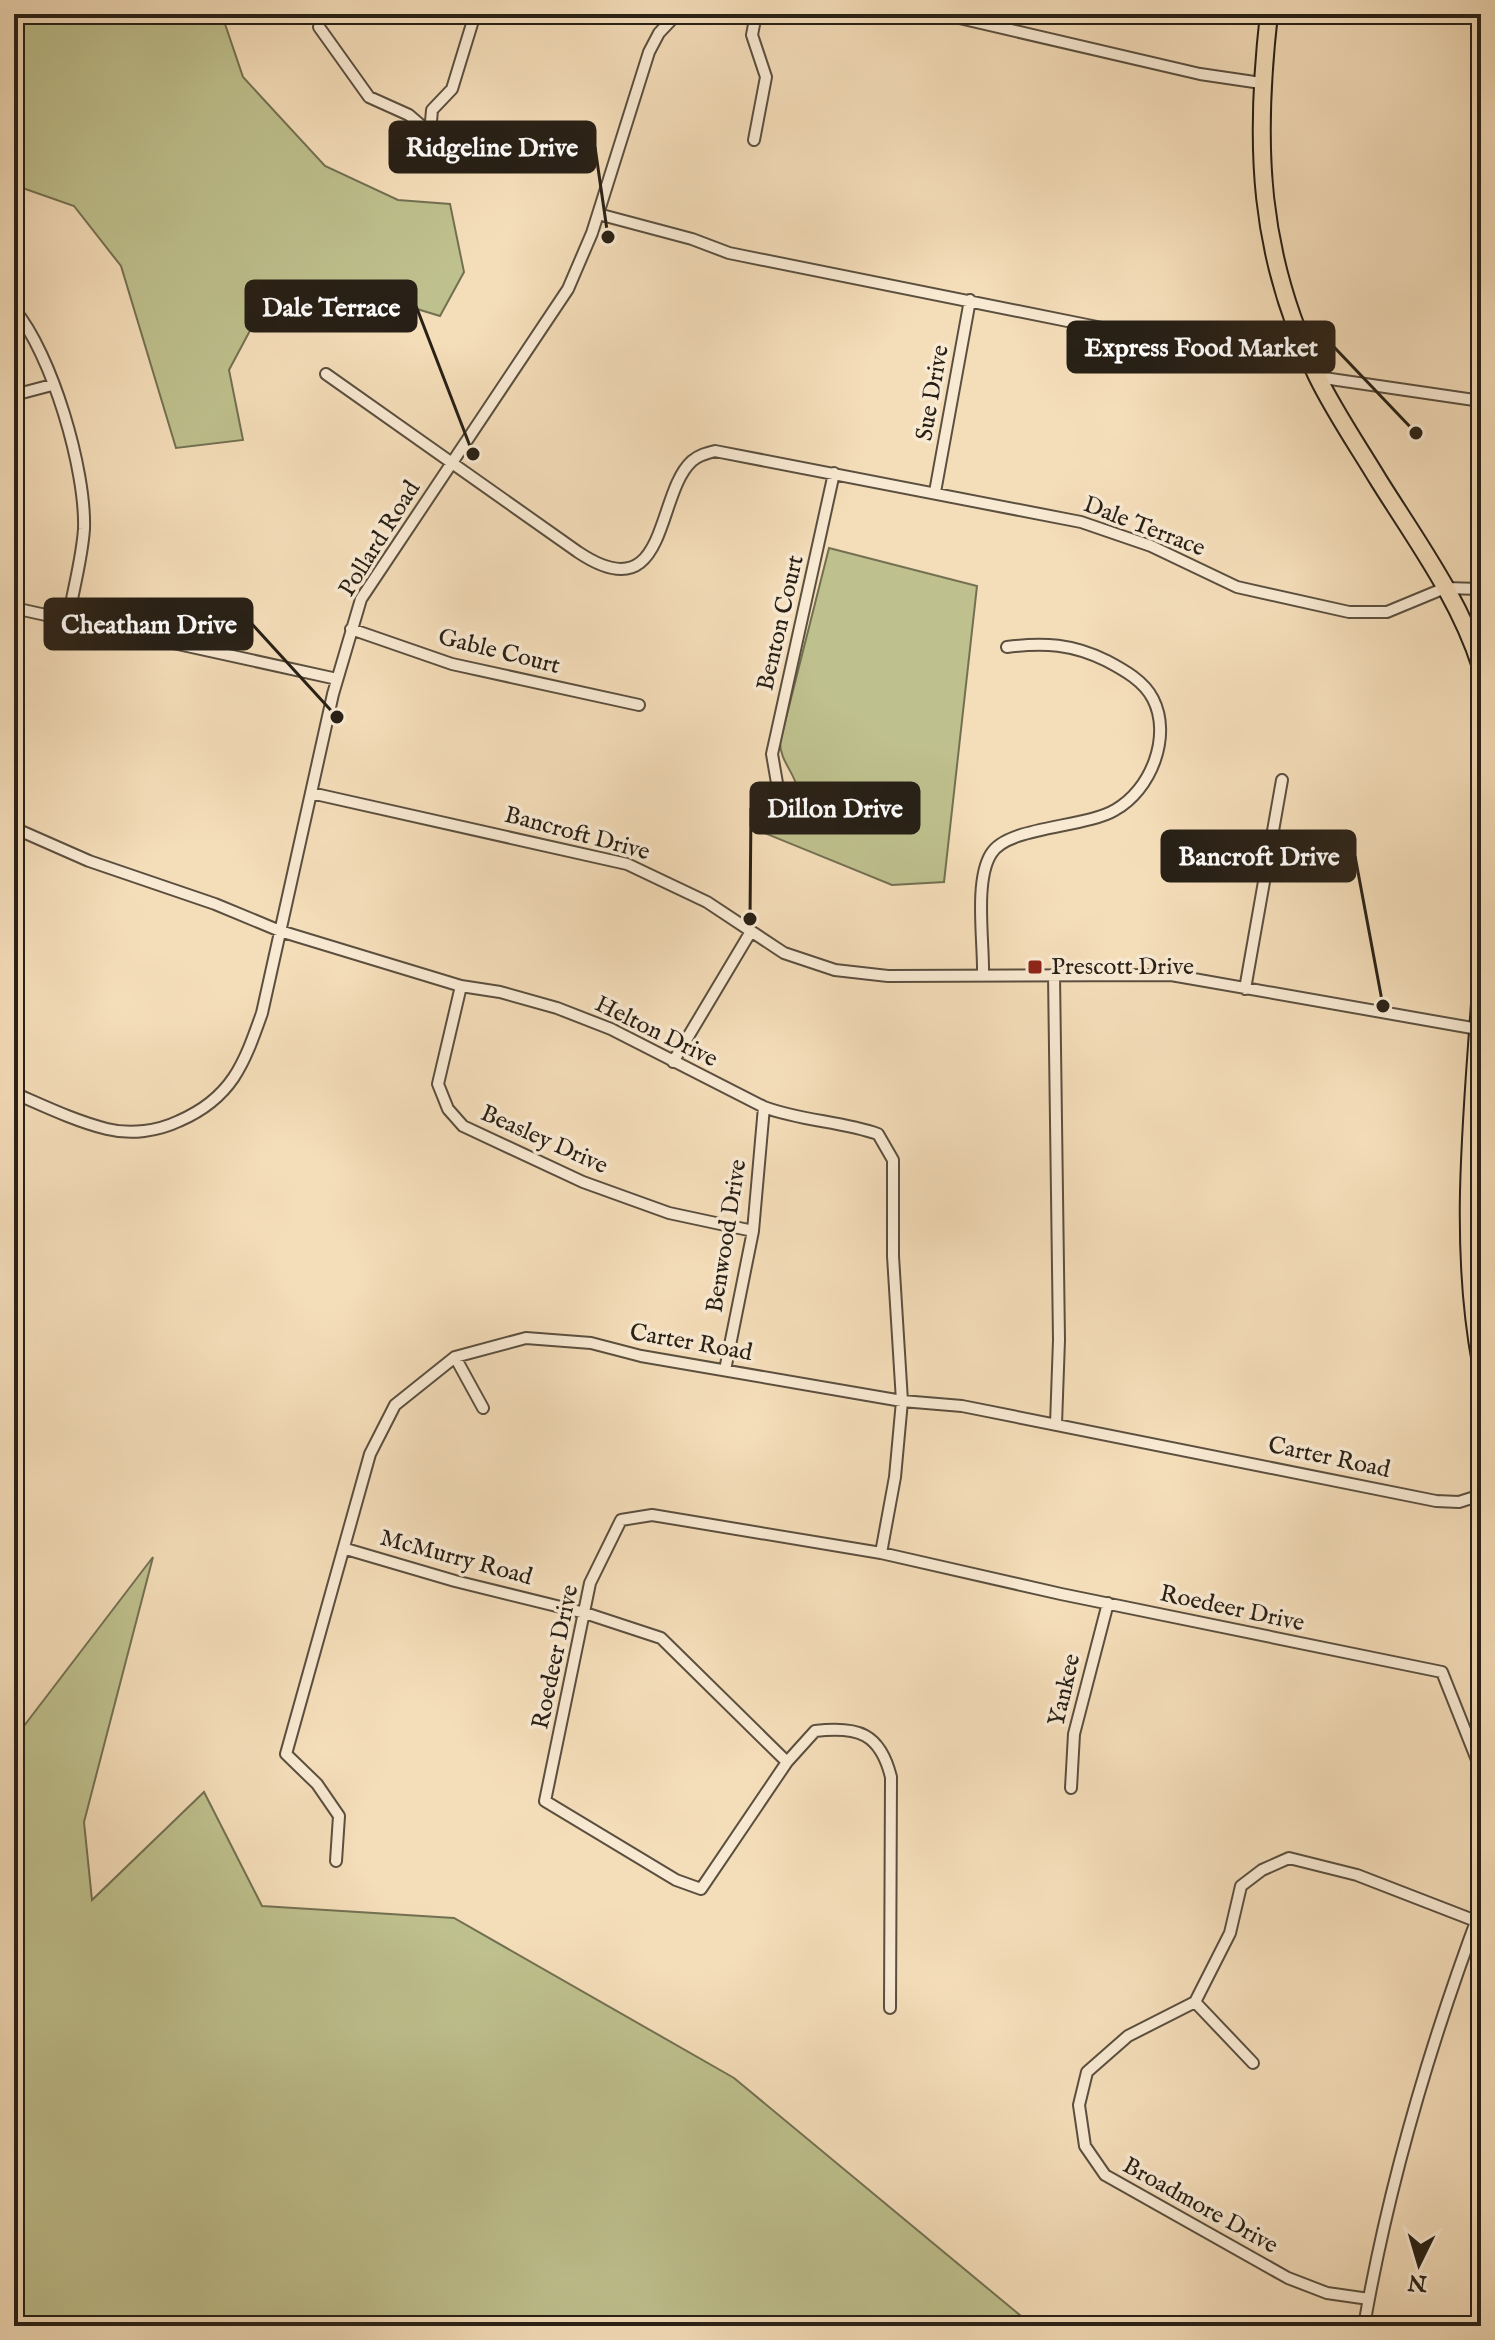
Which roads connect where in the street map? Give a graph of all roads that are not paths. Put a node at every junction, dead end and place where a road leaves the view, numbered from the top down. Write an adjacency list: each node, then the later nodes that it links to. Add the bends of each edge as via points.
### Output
1 (475, 14): 6 (street, via 452,89 432,110 430,133 409,115 369,97)
2 (677, 14): 9 (street, Pollard Road, via 649,52)
3 (756, 14): 8 (street, via 752,35 766,77)
4 (942, 14): 7 (street, via 1200,74)
5 (1269, 14): 7 (main road)
6 (319, 27)
7 (1261, 83): 14 (main road, via 1266,226 1276,270)
8 (754, 140)
9 (598, 214): 10 (street, via 729,253); 18 (street, Pollard Road, via 568,289)
10 (970, 300): 12 (street); 20 (street, Sue Drive)
11 (14, 309): 15 (street, via 25,322)
12 (1112, 330)
13 (326, 374): 18 (street, Dale Terrace)
14 (1317, 377): 17 (street); 21 (main road)
15 (52, 385): 16 (street); 24 (street, via 73,446 84,529)
16 (14, 395)
17 (1481, 401)
18 (453, 465): 19 (street, Dale Terrace, via 588,558 617,567 649,554 681,474 702,454 733,452); 25 (street, Pollard Road, via 378,570)
19 (834, 473): 20 (street, Dale Terrace); 31 (street, Benton Court, via 772,754)
20 (935, 492): 21 (street, Dale Terrace, via 1081,522 1151,546 1254,593 1349,612 1387,612)
21 (1445, 588): 22 (street, Dale Terrace); 27 (main road)
22 (1481, 589)
23 (14, 608): 24 (street)
24 (68, 620): 28 (street)
25 (351, 629): 28 (street, Pollard Road); 29 (street, Gable Court, via 452,664)
26 (1007, 647): 36 (street, via 1041,642 1073,647 1132,674 1153,697 1161,725 1156,760 1137,791 1116,810 1008,841 991,852 982,905)
27 (1481, 667)
28 (337, 679): 32 (street, Pollard Road)
29 (639, 705)
30 (1282, 780): 39 (street)
31 (777, 783)
32 (311, 793): 34 (street, Pollard Road); 35 (street, Bancroft Drive, via 627,864 707,902)
33 (14, 828): 34 (street, Helton Drive)
34 (280, 931): 38 (street, Helton Drive); 43 (street, Pollard Road, via 248,1055 207,1109 159,1131 109,1130)
35 (750, 933): 36 (street, Bancroft Drive, via 784,953 835,970); 42 (street)
36 (983, 975): 37 (street, Bancroft Drive)
37 (1054, 975): 39 (street, Bancroft Drive, via 1153,974); 51 (street)
38 (461, 986): 42 (street, Helton Drive, via 557,1008); 45 (street, Beasley Drive, via 438,1084 448,1109 463,1126 583,1182 669,1213)
39 (1245, 989): 41 (street, Bancroft Drive)
40 (1481, 989): 41 (main road)
41 (1478, 1029): 47 (main road, via 1469,1241)
42 (673, 1062): 44 (street, Helton Drive)
43 (14, 1093)
44 (764, 1107): 45 (street, Benwood Drive); 49 (street, Helton Drive, via 878,1134 893,1160)
45 (753, 1231): 48 (street, Benwood Drive)
46 (455, 1357): 48 (street, Carter Road, via 526,1338 591,1343); 50 (street); 53 (street, Carter Road, via 395,1405 370,1454)
47 (1481, 1363)
48 (725, 1370): 49 (street, Carter Road)
49 (902, 1401): 51 (street, Carter Road); 54 (street, Helton Drive)
50 (483, 1408)
51 (1056, 1424): 52 (street, Carter Road, via 1436,1501 1459,1502)
52 (1481, 1495)
53 (346, 1549): 56 (street, McMurry Road); 60 (street, Carter Road, via 286,1754 317,1784 339,1816)
54 (881, 1553): 55 (street, Roedeer Drive); 56 (street, Roedeer Drive, via 652,1515 621,1520 590,1583)
55 (1108, 1603): 58 (street, Roedeer Drive, via 1442,1672); 59 (street, Yankee, via 1074,1734)
56 (585, 1613): 57 (street, McMurry Road, via 661,1638); 57 (street, Roedeer Drive, via 545,1801 676,1880 701,1889)
57 (787, 1762): 64 (street, Roedeer Drive, via 815,1731 844,1727 871,1738 886,1755 891,1777)
58 (1481, 1770)
59 (1071, 1788)
60 (336, 1861)
61 (1481, 1908): 62 (street)
62 (1478, 1922): 63 (street, via 1357,1875 1289,1858 1241,1886 1230,1933); 66 (street, via 1447,1995 1390,2191)
63 (1195, 2002): 65 (street); 66 (street, Broadmore Drive, via 1128,2036 1087,2072 1079,2105 1085,2146 1105,2175 1216,2240 1288,2278 1327,2293)
64 (890, 2008)
65 (1253, 2063)
66 (1369, 2299): 67 (street)
67 (1364, 2326)

